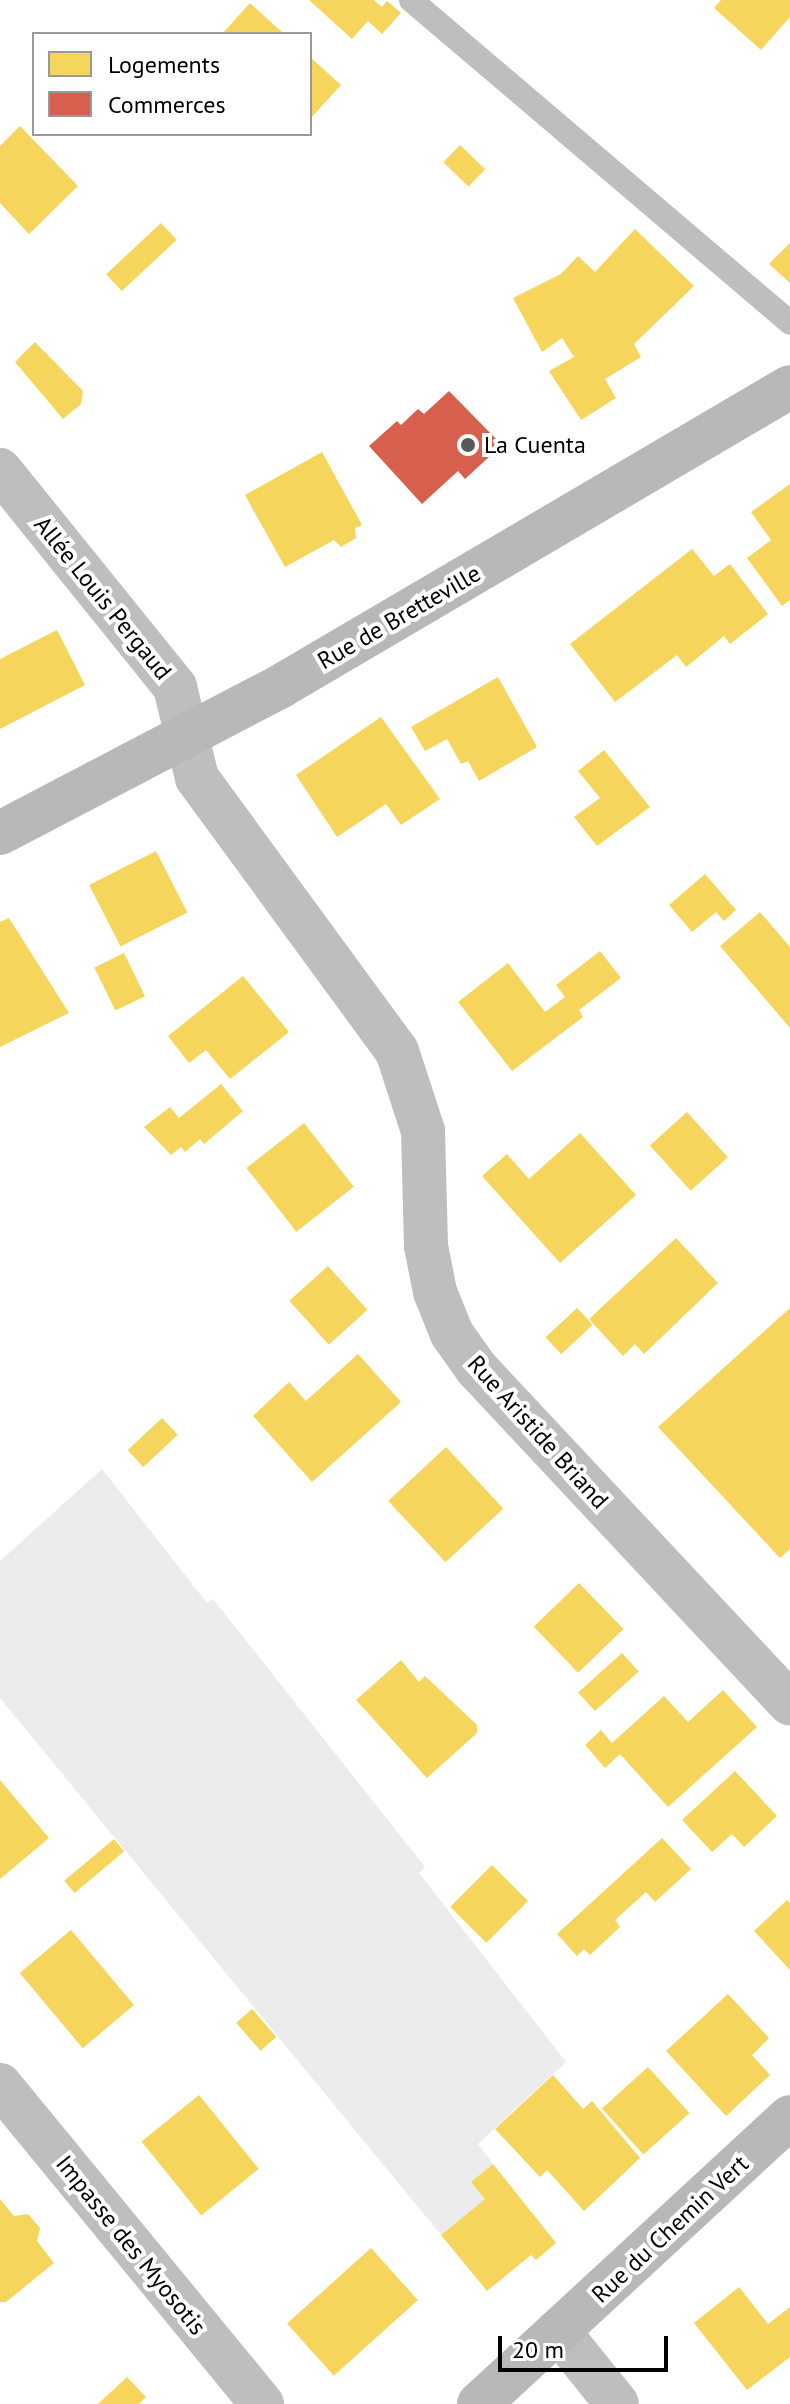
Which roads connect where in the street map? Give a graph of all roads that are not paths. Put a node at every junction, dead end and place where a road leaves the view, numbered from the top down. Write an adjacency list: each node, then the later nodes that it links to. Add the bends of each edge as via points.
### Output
1 (411, 0): 2 (lane)
2 (790, 323)
3 (790, 387): 5 (main road, Rue de Bretteville)
4 (0, 470): 5 (street, Allée Louis Pergaud, via 175,687)
5 (187, 737): 6 (main road, Rue de Bretteville); 7 (street, Rue Aristide Briand, via 197,778 397,1051 423,1131 426,1246 435,1292 452,1334 477,1369)
6 (0, 833)
7 (790, 1704)
8 (0, 2085): 11 (street, Impasse des Myosotis)
9 (790, 2117): 10 (main road, Rue du Chemin Vert)
10 (559, 2332): 12 (main road, Rue du Chemin Vert); 13 (street)
11 (262, 2404)
12 (479, 2404)
13 (617, 2404)

